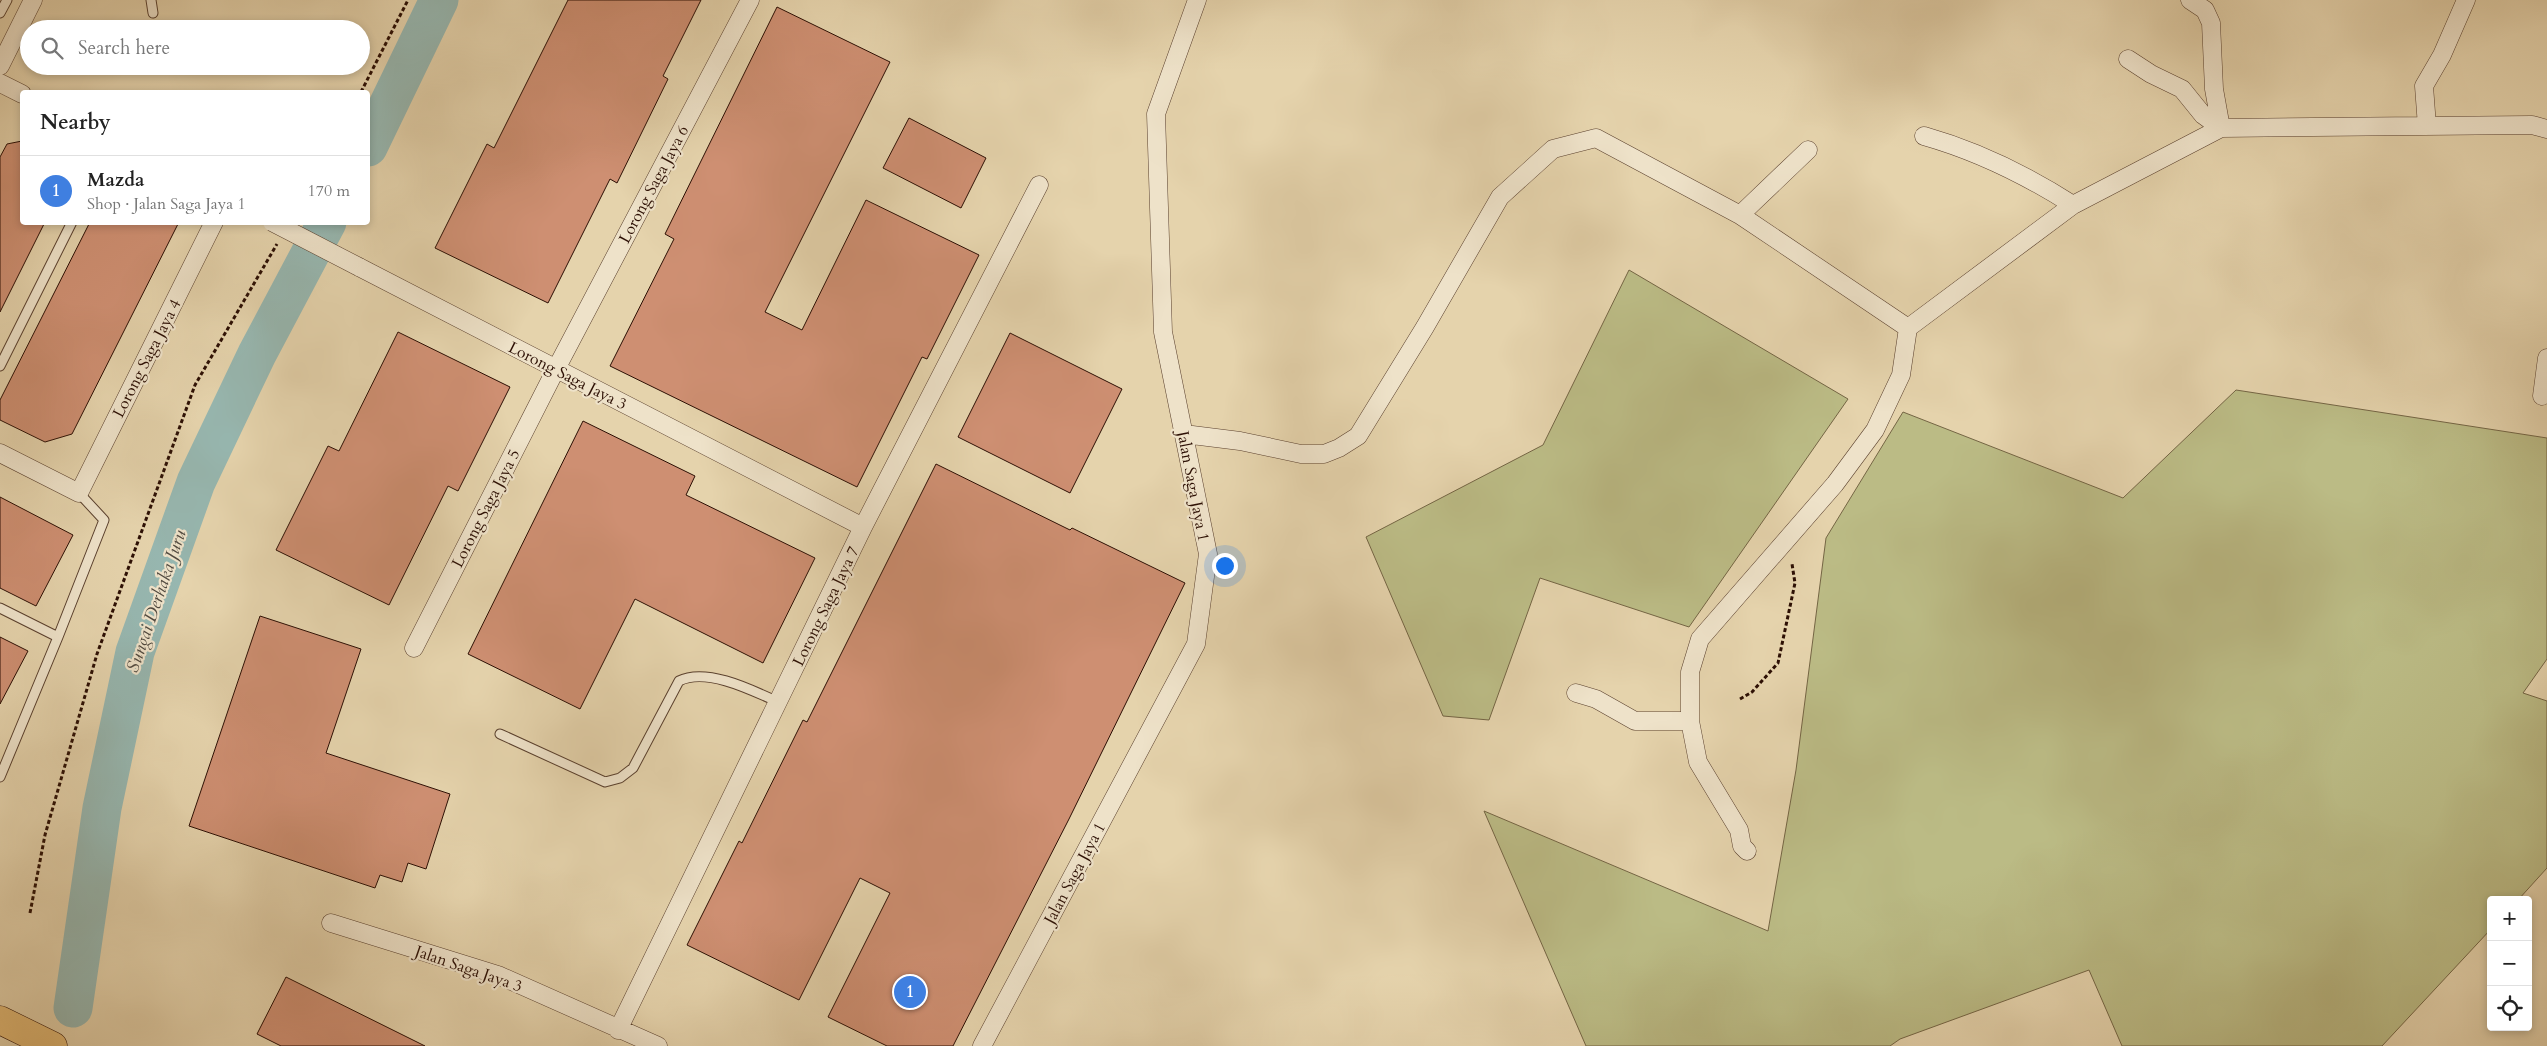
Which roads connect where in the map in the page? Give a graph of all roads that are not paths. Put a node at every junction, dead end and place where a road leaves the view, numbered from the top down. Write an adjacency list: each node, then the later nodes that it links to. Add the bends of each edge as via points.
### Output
1 (6, 0): 8 (lane)
2 (33, 0): 10 (street)
3 (151, 0): 9 (lane)
4 (750, 0): 30 (street, Lorong Saga Jaya 6)
5 (1196, 0): 32 (street, Jalan Saga Jaya 1, via 1156,114 1163,332)
6 (2190, 0): 17 (street, via 2206,10 2211,22 2214,89)
7 (2466, 0): 16 (street, via 2442,55 2424,86)
8 (0, 13)
9 (153, 13)
10 (23, 20)
11 (20, 26): 13 (street)
12 (2128, 59): 17 (street, via 2182,89 2203,115)
13 (0, 66)
14 (0, 83): 15 (street)
15 (20, 93)
16 (2427, 126): 17 (street); 18 (street, via 2532,125)
17 (2221, 128): 22 (street)
18 (2547, 129)
19 (1924, 136): 22 (street, via 1976,153)
20 (1808, 150): 23 (street)
21 (1039, 186): 35 (street, Lorong Saga Jaya 7)
22 (2073, 205): 27 (street)
23 (1740, 214): 27 (street); 32 (street, via 1596,138 1553,149 1500,197 1358,436 1324,454 1301,454 1240,441)
24 (70, 225): 29 (lane)
25 (213, 225): 34 (street, Lorong Saga Jaya 4)
26 (278, 225): 30 (street, Lorong Saga Jaya 3, bridge)
27 (1908, 328): 41 (street, via 1901,375 1875,430 1835,484 1700,639 1690,672)
28 (2547, 358): 31 (street)
29 (0, 366)
30 (556, 369): 35 (street, Lorong Saga Jaya 3); 38 (street, Lorong Saga Jaya 5)
31 (2542, 396)
32 (1184, 434): 50 (street, Jalan Saga Jaya 1, via 1208,554 1196,644)
33 (0, 453): 34 (street)
34 (79, 494): 37 (lane, via 104,520)
35 (863, 527): 40 (street, Lorong Saga Jaya 7)
36 (0, 608): 37 (lane)
37 (58, 637): 43 (lane)
38 (414, 648)
39 (1576, 693): 41 (street, via 1596,699 1635,721)
40 (778, 702): 42 (lane, via 740,686 699,675 679,680 632,768 620,778 605,782); 47 (street, Lorong Saga Jaya 7)
41 (1690, 721): 44 (street, via 1698,762 1739,830 1742,846)
42 (500, 734)
43 (0, 778)
44 (1747, 850)
45 (331, 923): 47 (street, Jalan Saga Jaya 3, via 498,975)
46 (0, 1020): 48 (highway)
47 (618, 1030): 49 (street, Jalan Saga Jaya 3)
48 (53, 1046)
49 (658, 1046)
50 (982, 1046)

